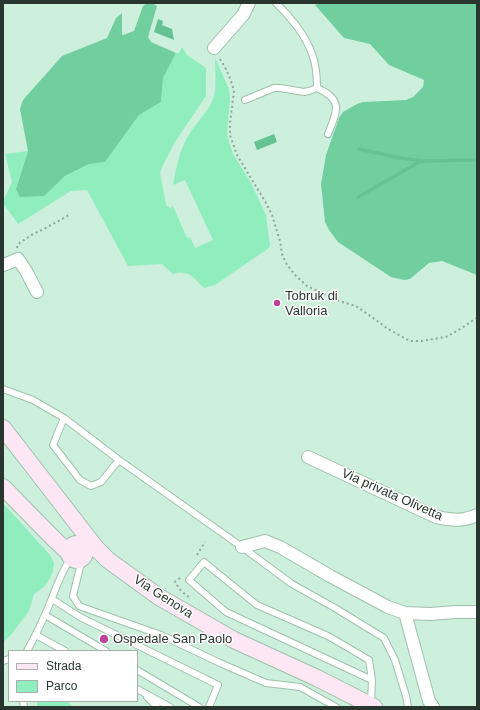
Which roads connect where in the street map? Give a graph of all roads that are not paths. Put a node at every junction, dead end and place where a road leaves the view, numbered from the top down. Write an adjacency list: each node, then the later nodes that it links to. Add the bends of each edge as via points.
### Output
1 (249, 3): 3 (street, via 244,15)
2 (276, 3): 4 (lane, via 307,42 315,64)
3 (214, 48)
4 (317, 88): 5 (lane, via 304,92 274,88); 6 (lane, via 325,91 336,102 336,112)
5 (245, 100)
6 (328, 134)
7 (3, 265): 8 (street, via 18,259)
8 (37, 292)
9 (3, 389): 10 (lane, via 33,400)
10 (64, 418): 13 (lane); 13 (lane, via 53,446 80,480 91,486 101,482)
11 (3, 428): 17 (street, Via Genova)
12 (308, 457): 15 (street, Via privata Olivetta, via 436,517 468,519)
13 (119, 460): 16 (lane)
14 (3, 487): 17 (street, via 55,540)
15 (477, 514)
16 (242, 547): 20 (street, via 264,541 280,547 388,607); 35 (lane, via 292,584 384,638 396,660)
17 (79, 552): 18 (lane, via 60,576); 29 (street, Via Genova, via 100,552 153,593 234,640); 34 (lane, via 73,596 79,606 161,635 266,683 300,687)
18 (52, 598): 21 (lane); 33 (lane, via 80,617 218,685)
19 (477, 612): 20 (street)
20 (405, 613): 36 (street)
21 (45, 615): 22 (lane); 25 (lane)
22 (36, 635): 23 (lane); 24 (lane)
23 (28, 650)
24 (63, 650)
25 (104, 650)
26 (138, 671): 32 (lane)
27 (372, 680): 27 (lane, Via Genova, via 369,660 328,636 257,605 204,562 189,580 226,612); 29 (lane, Via Genova)
28 (139, 690): 30 (lane); 31 (lane)
29 (372, 706)
30 (157, 707)
31 (170, 707)
32 (199, 707)
33 (209, 707)
34 (336, 707)
35 (408, 707)
36 (433, 707)

